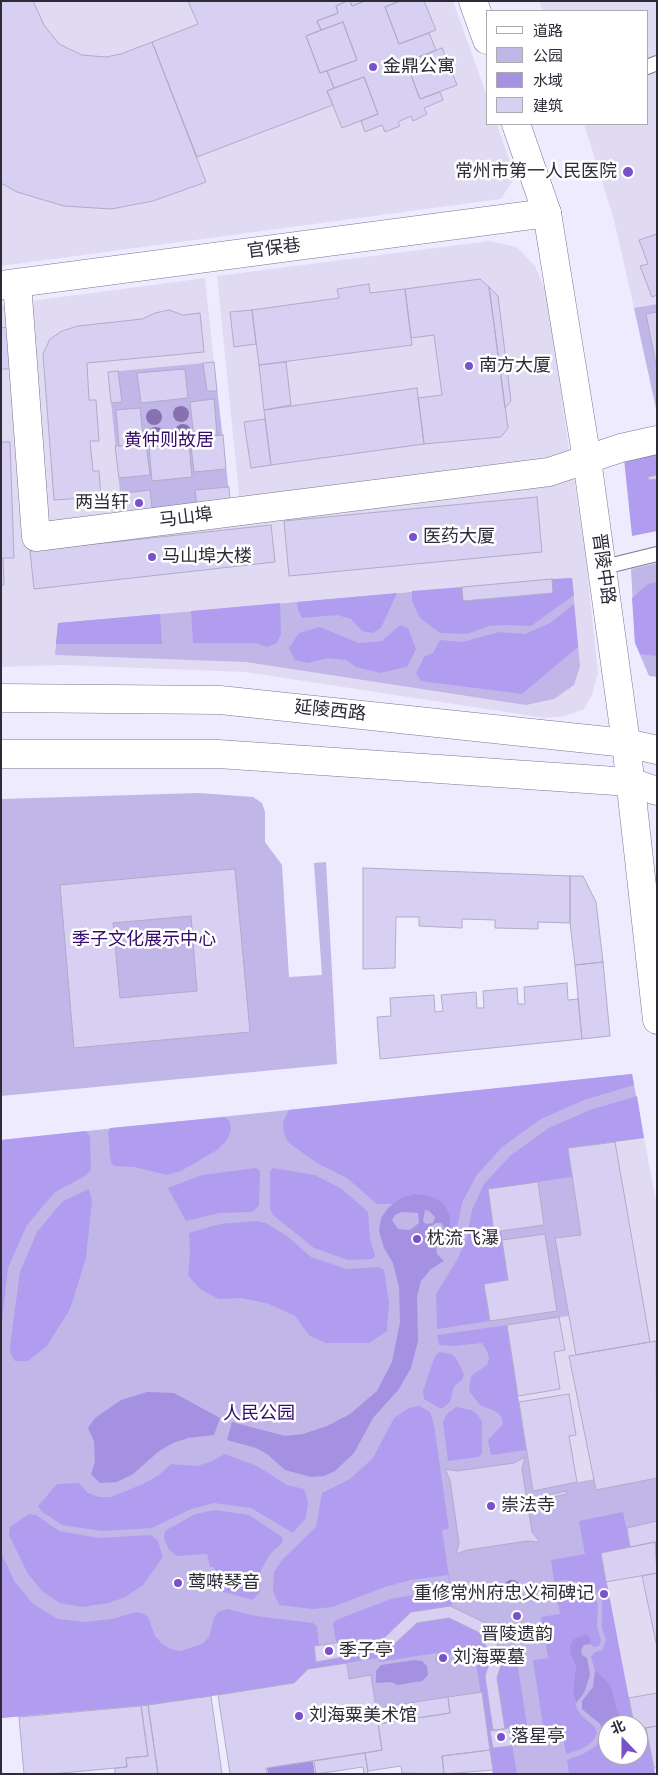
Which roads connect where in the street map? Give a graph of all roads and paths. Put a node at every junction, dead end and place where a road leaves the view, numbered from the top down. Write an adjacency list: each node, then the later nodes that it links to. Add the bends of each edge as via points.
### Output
1 (473, 1): 2 (main road)
2 (486, 37)
3 (516, 125): 4 (main road, 晋陵中路)
4 (547, 213): 5 (main road, 官保巷); 7 (main road, 晋陵中路)
5 (9, 284): 7 (main road, 马山埠, via 36,537 549,472)
6 (657, 440): 7 (main road)
7 (588, 460): 9 (main road, 晋陵中路)
8 (657, 554): 9 (lane)
9 (604, 567): 11 (main road, 晋陵中路)
10 (1, 698): 11 (main road, 延陵西路, via 220,700)
11 (626, 743): 12 (main road, 延陵西路); 14 (main road, 晋陵中路)
12 (657, 750)
13 (1, 754): 14 (main road, via 218,754)
14 (630, 782): 15 (main road); 16 (main road, 晋陵中路)
15 (657, 791)
16 (657, 1020)

